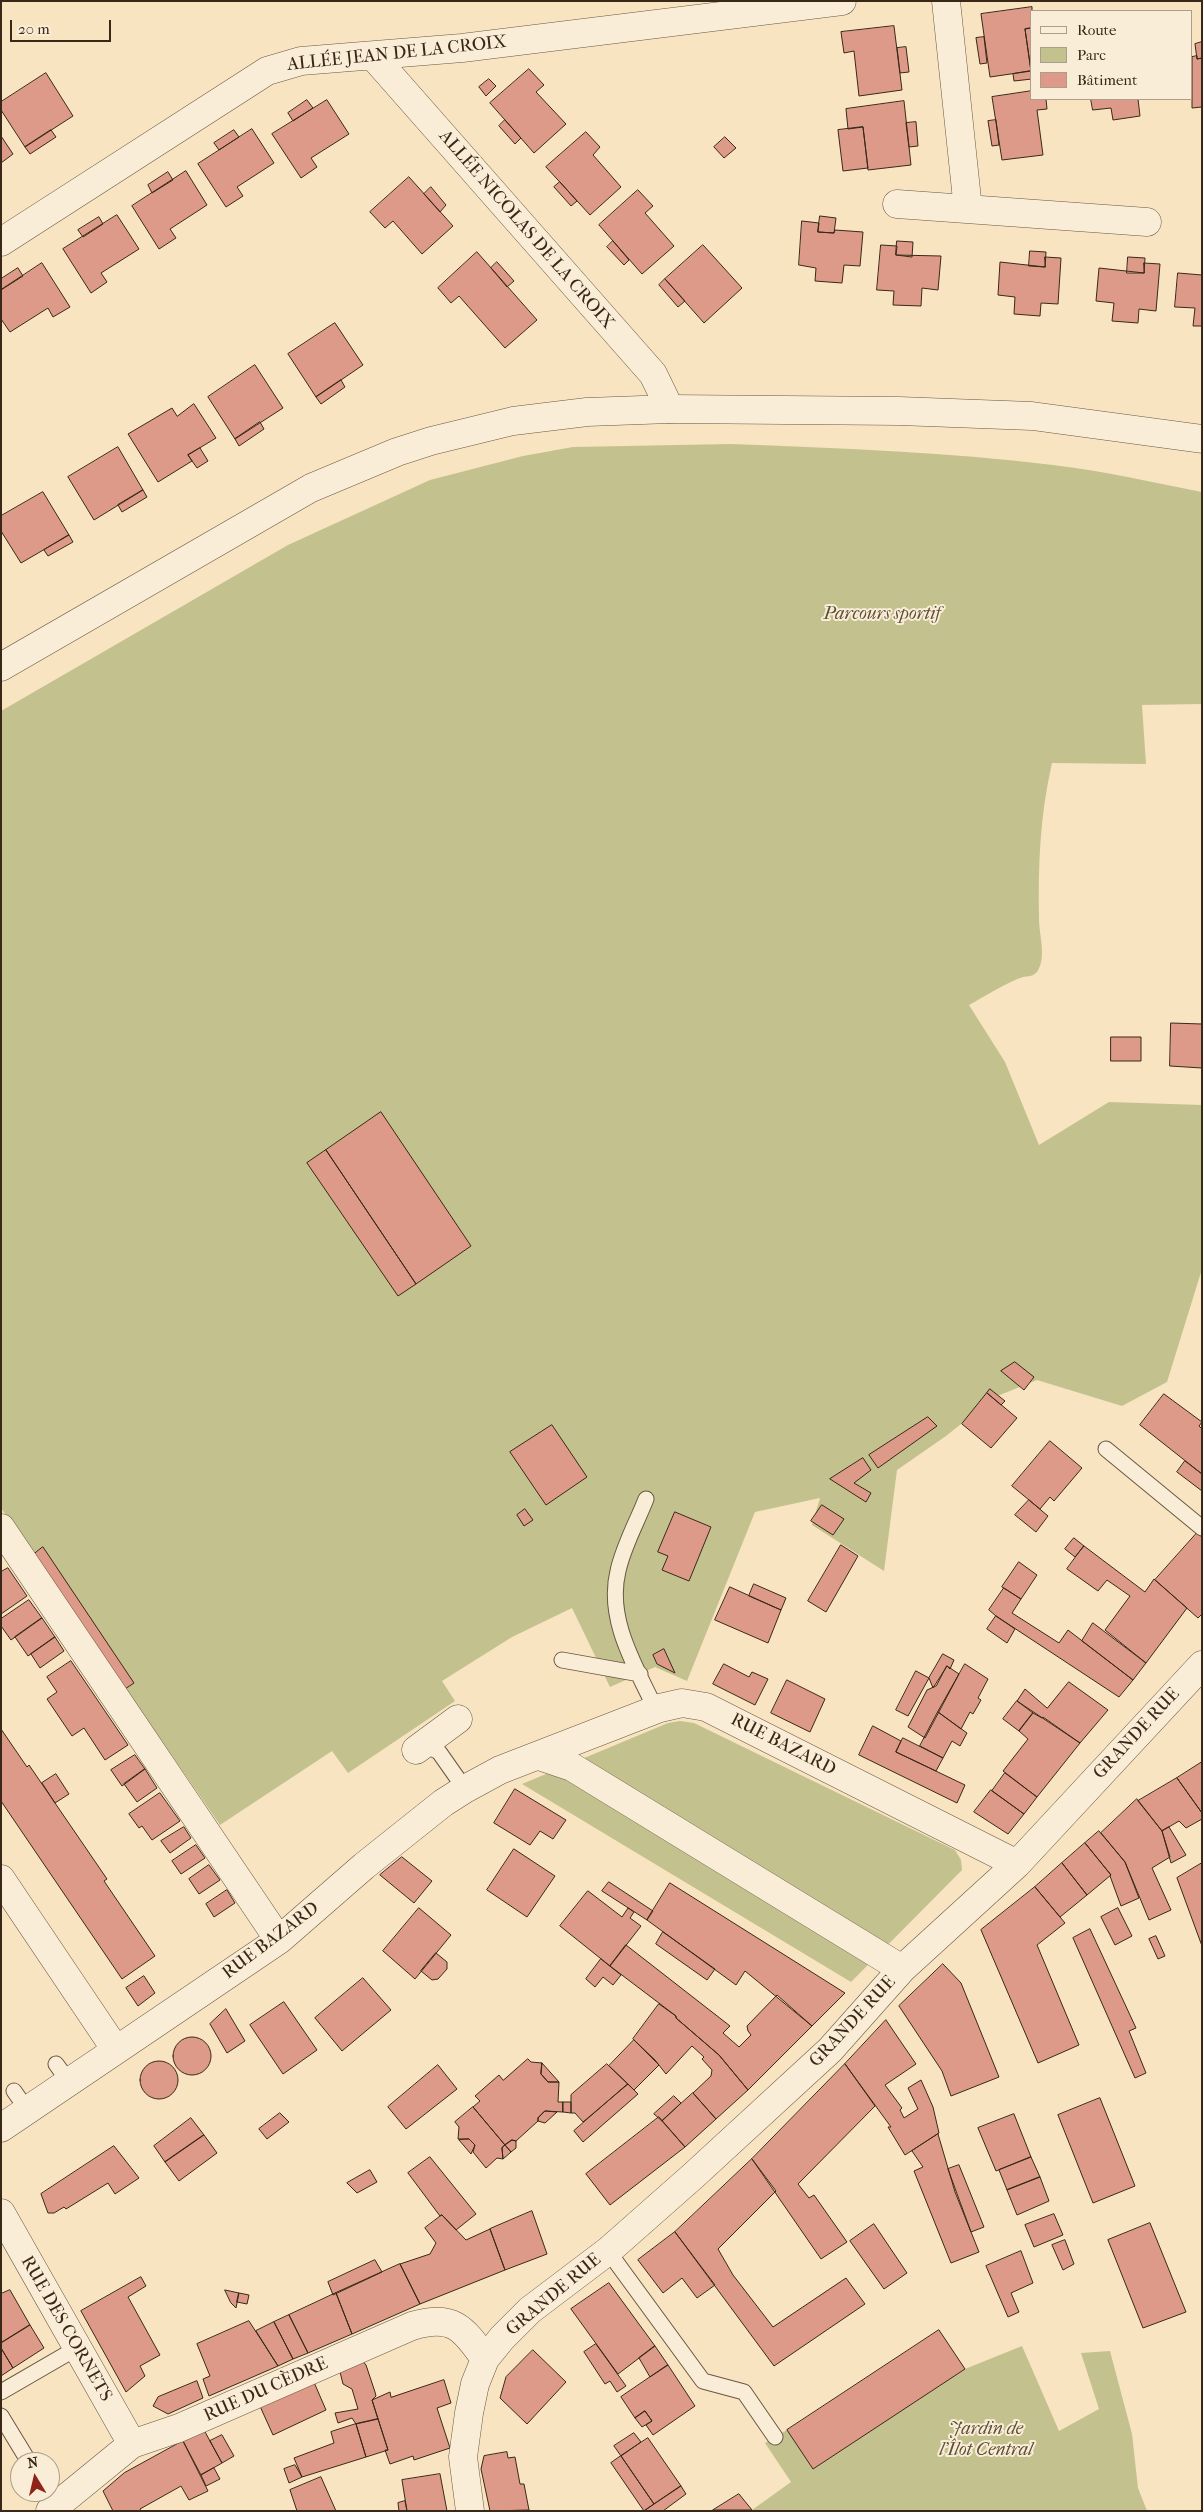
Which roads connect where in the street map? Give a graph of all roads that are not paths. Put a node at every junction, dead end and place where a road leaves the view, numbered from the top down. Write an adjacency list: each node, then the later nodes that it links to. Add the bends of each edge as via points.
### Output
1 (842, 1): 3 (street, ALLÉE JEAN DE LA CROIX)
2 (946, 1): 5 (street)
3 (373, 56): 7 (street, ALLÉE JEAN DE LA CROIX, via 301,61 267,72); 8 (street, ALLÉE NICOLAS DE LA CROIX, via 653,374)
4 (897, 204): 5 (street)
5 (968, 209): 6 (street)
6 (1147, 222)
7 (1, 242)
8 (670, 409): 9 (street, via 973,413 1086,422); 10 (street, via 587,412 513,421 389,455 311,488 274,508)
9 (1202, 439)
10 (1, 667)
11 (1106, 1449): 14 (lane)
12 (646, 1499): 17 (lane, via 618,1570 614,1597 618,1622)
13 (1, 1528): 25 (street)
14 (1202, 1528)
15 (562, 1660): 17 (lane)
16 (1202, 1665): 23 (street, GRANDE RUE)
17 (640, 1674): 18 (lane)
18 (656, 1710): 21 (street, RUE BAZARD); 23 (street, RUE BAZARD, via 682,1703 706,1707)
19 (458, 1719): 20 (street)
20 (416, 1750): 22 (lane, via 429,1747 439,1752)
21 (539, 1756): 22 (street, RUE BAZARD, via 500,1770); 26 (street, via 572,1767)
22 (465, 1789): 25 (street, RUE BAZARD, via 364,1866)
23 (1017, 1864): 26 (street, GRANDE RUE)
24 (1, 1879): 27 (street)
25 (279, 1940): 27 (street, RUE BAZARD)
26 (902, 1969): 30 (street, GRANDE RUE, via 830,2050)
27 (116, 2050): 28 (street, RUE BAZARD, via 63,2073 21,2101)
28 (1, 2128)
29 (1, 2213): 31 (street, RUE DES CORNETS)
30 (608, 2250): 32 (street, GRANDE RUE, via 530,2310); 35 (lane, via 703,2381 744,2392)
31 (77, 2348): 33 (lane); 36 (street, RUE DES CORNETS)
32 (485, 2359): 36 (street, RUE DU CÈDRE, via 461,2330 446,2321 431,2320 179,2428); 39 (street, GRANDE RUE, via 475,2384 465,2435 464,2465)
33 (1, 2392)
34 (1, 2416): 37 (lane)
35 (775, 2437)
36 (132, 2444): 38 (street, RUE DU CÈDRE)
37 (23, 2452)
38 (51, 2503)
39 (470, 2511)

